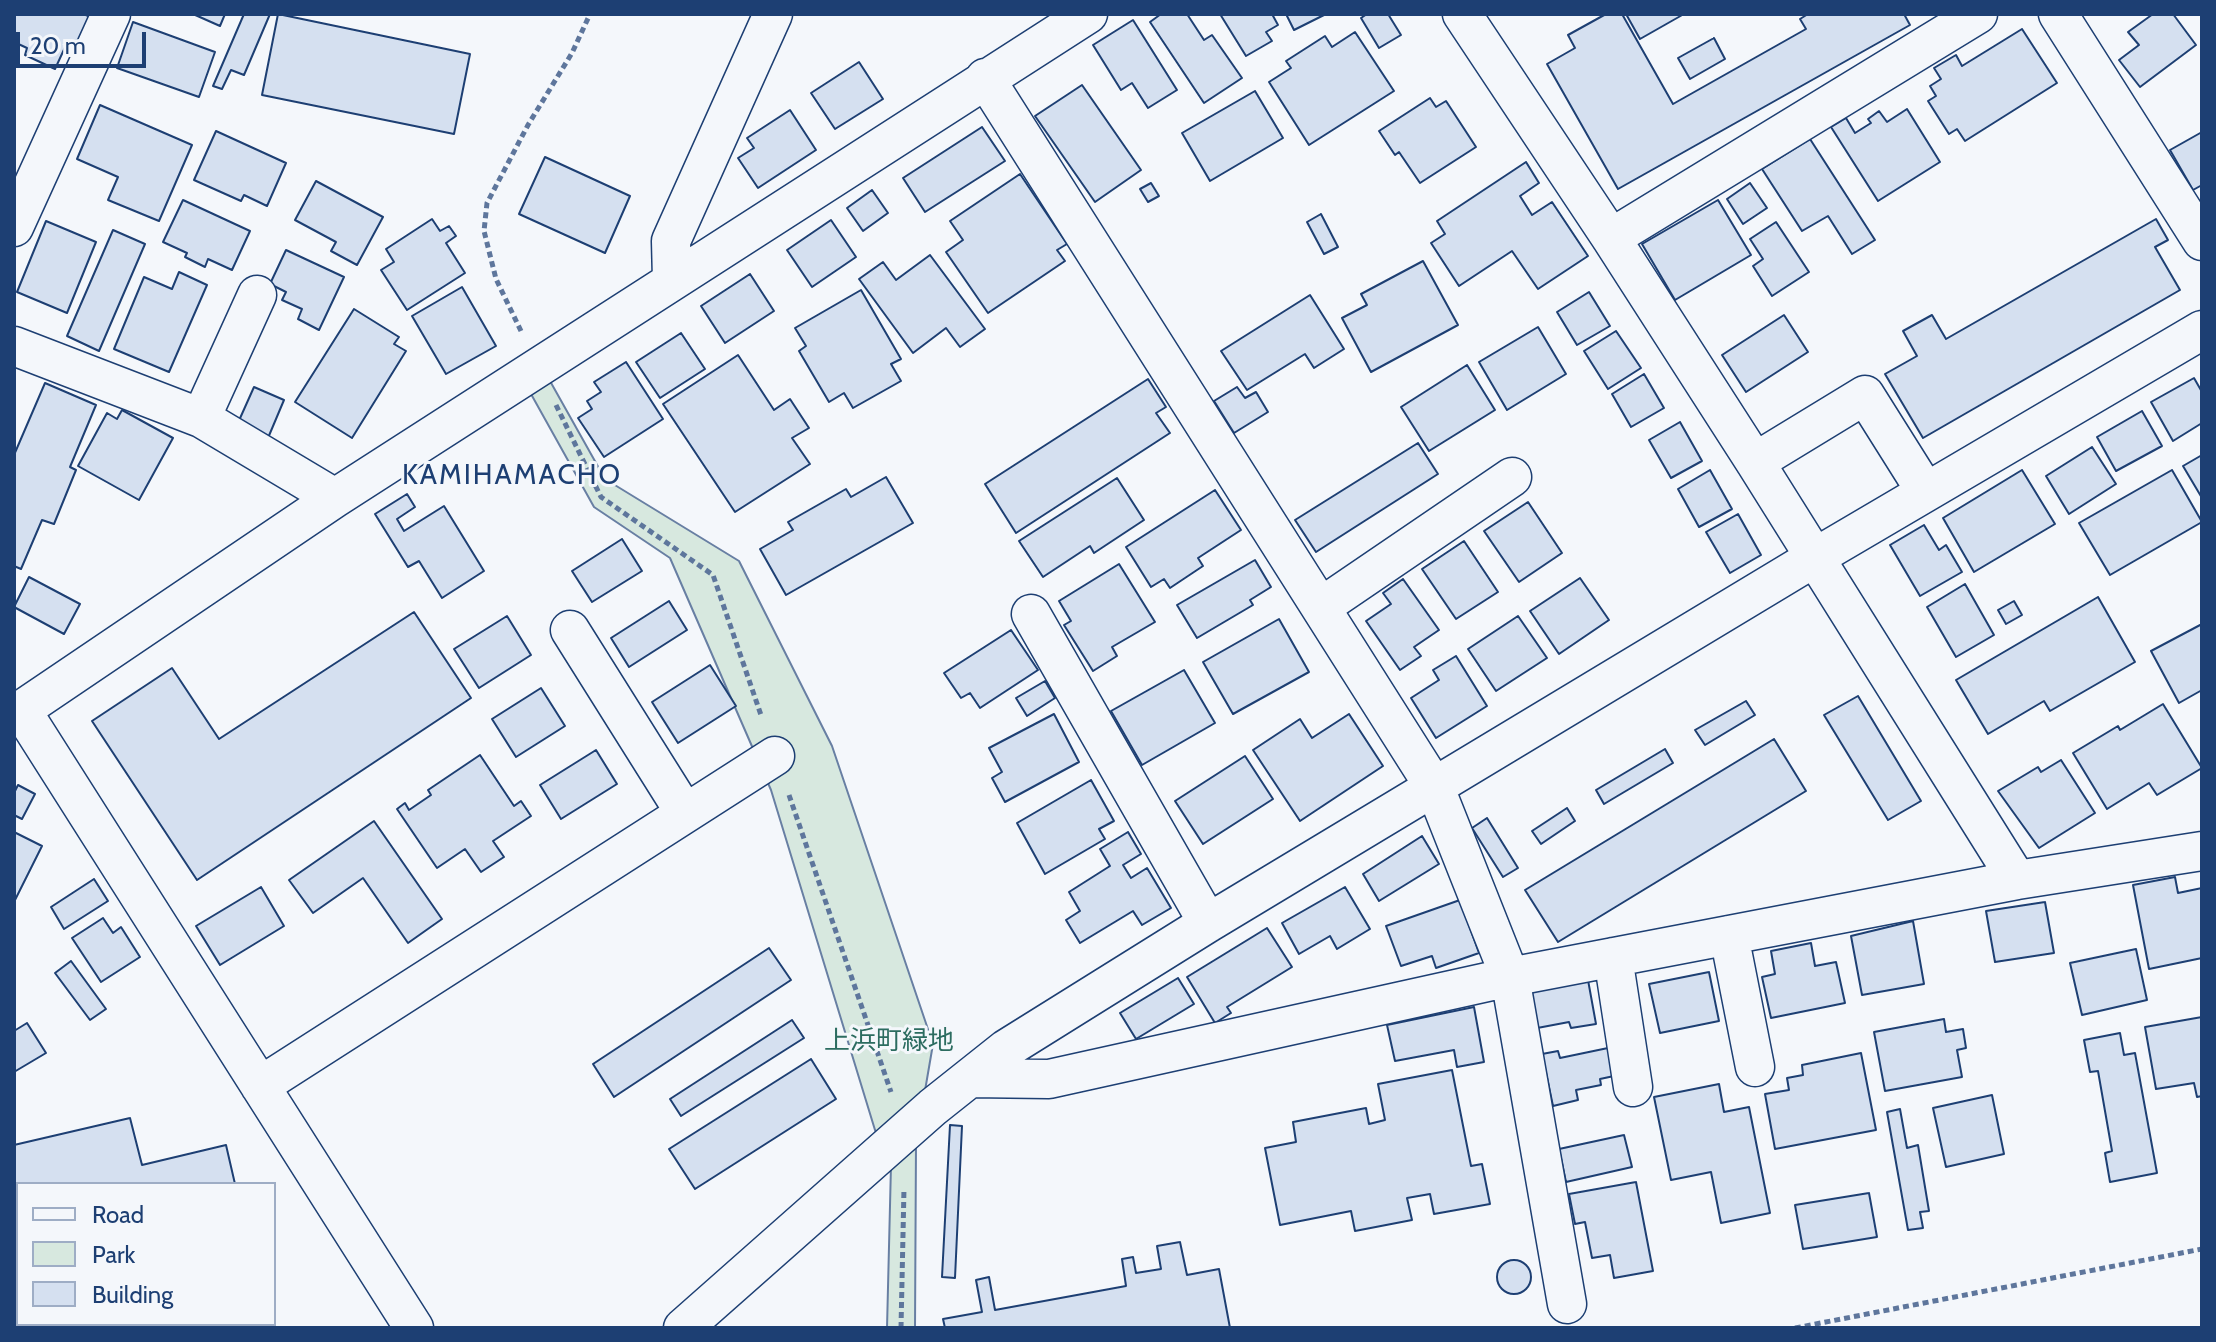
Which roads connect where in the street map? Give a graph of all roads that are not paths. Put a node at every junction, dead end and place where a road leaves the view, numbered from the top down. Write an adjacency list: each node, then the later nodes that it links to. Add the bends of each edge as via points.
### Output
1 (111, 14): 8 (street)
2 (773, 14): 11 (street, via 671,241)
3 (1088, 14): 7 (street)
4 (1462, 14): 9 (street)
5 (1978, 14): 9 (street)
6 (2058, 14): 10 (street)
7 (985, 78): 11 (street); 21 (street)
8 (14, 227)
9 (1611, 238): 16 (street)
10 (2202, 241)
11 (672, 280): 19 (street)
12 (257, 295): 15 (street)
13 (2202, 330): 18 (street)
14 (14, 346): 15 (street)
15 (201, 418): 19 (street)
16 (1755, 462): 18 (street, via 1865,395); 20 (street)
17 (1512, 477): 21 (street)
18 (1926, 492): 20 (street)
19 (335, 498): 24 (street)
20 (1814, 558): 26 (street); 29 (street)
21 (1321, 607): 26 (street)
22 (1031, 614): 30 (street)
23 (570, 630): 27 (street)
24 (18, 713): 36 (street)
25 (775, 756): 27 (street)
26 (1435, 788): 30 (street); 33 (street)
27 (685, 813): 36 (street)
28 (2202, 851): 29 (street)
29 (2017, 880): 31 (street)
30 (1208, 923): 35 (street, via 1006,1049)
31 (1729, 935): 32 (street); 34 (street)
32 (1613, 957): 33 (street); 37 (street)
33 (1510, 977): 35 (street, via 1049,1079); 38 (street)
34 (1755, 1067)
35 (970, 1078): 40 (street)
36 (260, 1086): 39 (street)
37 (1633, 1087)
38 (1567, 1304)
39 (414, 1328)
40 (683, 1328)

